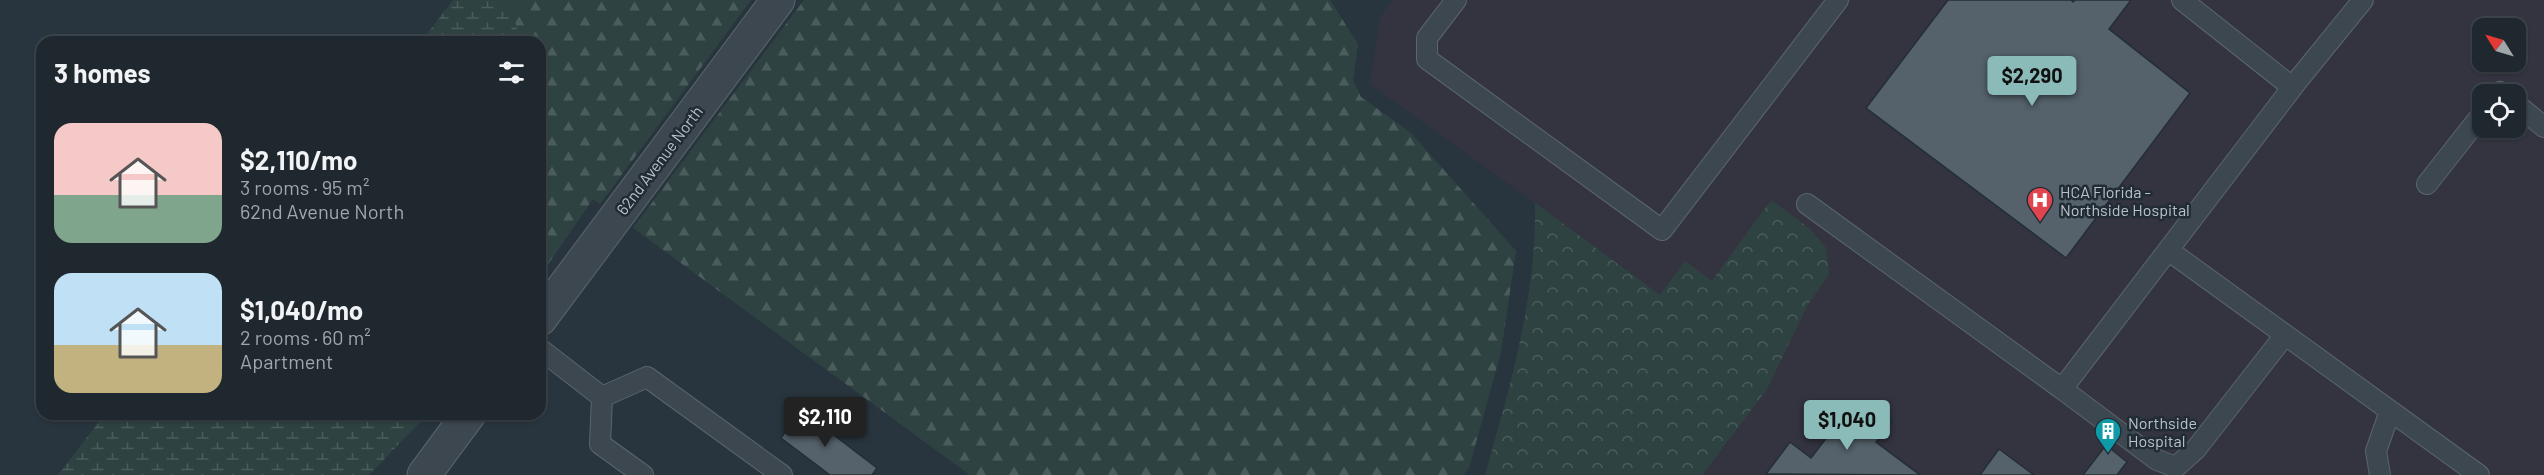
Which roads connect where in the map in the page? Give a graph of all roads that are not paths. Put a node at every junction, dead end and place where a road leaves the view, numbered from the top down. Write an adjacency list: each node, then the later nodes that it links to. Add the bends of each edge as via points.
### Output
1 (778, 0): 13 (street, 62nd Avenue North)
2 (1456, 0): 3 (lane, via 1426,38 1427,59 1662,230)
3 (1838, 0)
4 (2182, 0): 6 (lane)
5 (2363, 0): 6 (lane)
6 (2292, 87): 12 (lane)
7 (2526, 112): 9 (lane)
8 (2472, 127): 10 (lane)
9 (2544, 127)
10 (2427, 184)
11 (1807, 204): 16 (lane)
12 (2168, 250): 14 (lane); 16 (lane)
13 (546, 311)
14 (2286, 335): 16 (lane, via 2196,449 2176,467 2157,460); 18 (lane)
15 (546, 354): 17 (lane)
16 (2062, 389)
17 (602, 396): 21 (lane, via 600,444); 22 (lane, via 647,377)
18 (2390, 411): 23 (lane, via 2376,451); 24 (lane)
19 (465, 420): 20 (street)
20 (424, 475)
21 (643, 475)
22 (782, 475)
23 (2380, 475)
24 (2479, 475)

